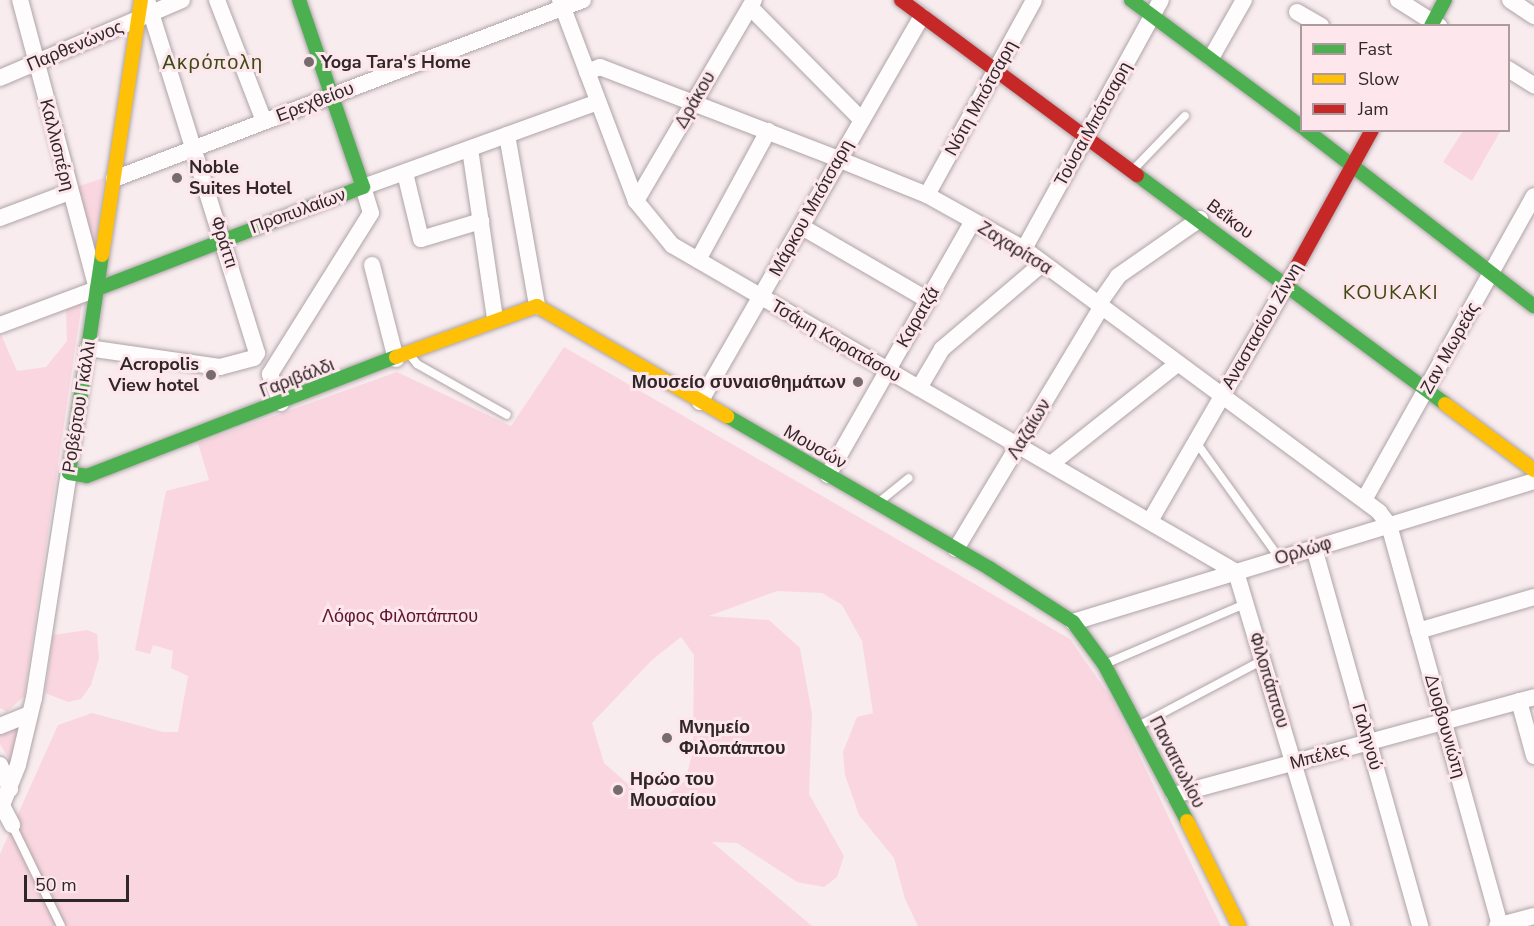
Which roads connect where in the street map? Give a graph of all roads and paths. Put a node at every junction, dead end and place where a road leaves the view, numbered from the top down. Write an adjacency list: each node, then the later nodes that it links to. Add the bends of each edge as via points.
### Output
1 (20, 0): 24 (street, Καλλισπέρη)
2 (182, 0): 16 (street, Παρθενώνος)
3 (217, 0): 35 (street)
4 (299, 0): 30 (street)
5 (583, 0): 14 (street, Ερεχθείου)
6 (901, 0): 17 (street, Βεΐκου)
7 (1034, 0): 25 (street, Νότη Μπότσαρη)
8 (1131, 0): 19 (street)
9 (1161, 0): 19 (street, Τούσα Μπότσαρη)
10 (1244, 0): 23 (street)
11 (1398, 0): 22 (street)
12 (1445, 0): 22 (street)
13 (1510, 0): 20 (street)
14 (562, 4): 27 (street, Τσάμη Καρατάσου); 30 (street, Ερεχθείου)
15 (752, 4): 32 (street, Δράκου); 34 (street)
16 (144, 8): 24 (street, Παρθενώνος); 42 (street, Φράττι); 48 (street, Ροβέρτου Γκάλλι)
17 (920, 9): 25 (street, Βεΐκου); 34 (street, Μάρκου Μπότσαρη)
18 (1297, 12): 21 (street)
19 (1153, 16): 23 (street); 41 (street, Τούσα Μπότσαρη)
20 (1534, 16)
21 (1318, 24)
22 (1434, 24)
23 (1211, 58): 36 (street)
24 (36, 63): 28 (street, Παρθενώνος); 50 (street, Καλλισπέρη)
25 (997, 70): 41 (street, Βεΐκου); 51 (street, Νότη Μπότσαρη)
26 (1510, 70): 29 (street)
27 (587, 72): 31 (street, Τσάμη Καρατάσου); 32 (street, Ζαχαρίτσα, via 600,67)
28 (0, 78)
29 (1534, 85)
30 (333, 95): 35 (street, Ερεχθείου); 49 (street)
31 (598, 102): 40 (street, Προπυλαίων); 53 (street, Τσάμη Καρατάσου)
32 (693, 103): 37 (street, Ζαχαρίτσα); 53 (street, Δράκου)
33 (1185, 116): 46 (lane)
34 (861, 119): 44 (street, Μάρκου Μπότσαρη)
35 (264, 121): 42 (street, Ερεχθείου)
36 (1300, 125)
37 (768, 131): 44 (street, Ζαχαρίτσα); 61 (street)
38 (1309, 132): 45 (street)
39 (1371, 132): 45 (street, Αναστασίου Ζίννη)
40 (507, 135): 43 (street, Προπυλαίων); 69 (street)
41 (1086, 136): 46 (street, Βεΐκου); 60 (street, Τούσα Μπότσαρη)
42 (193, 148): 48 (street, Ερεχθείου); 59 (street, Φράττι)
43 (470, 149): 47 (street, Προπυλαίων); 56 (street)
44 (838, 159): 51 (street, Ζαχαρίτσα); 58 (street, Μάρκου Μπότσαρη)
45 (1353, 165): 64 (street); 65 (street, Αναστασίου Ζίννη)
46 (1133, 171): 55 (street, Βεΐκου)
47 (405, 172): 49 (street, Προπυλαίων); 56 (street, via 421,239)
48 (114, 179): 66 (street, Ροβέρτου Γκάλλι)
49 (363, 188): 59 (street, Προπυλαίων); 82 (street, via 371,213 270,374)
50 (69, 192): 54 (street); 66 (street, Καλλισπέρη)
51 (927, 195): 57 (street, Ζαχαρίτσα)
52 (1534, 196): 64 (street, Ζαν Μωρεάς)
53 (636, 201): 61 (street, Τσάμη Καρατάσου, via 672,245)
54 (0, 218)
55 (1200, 219): 65 (street, Βεΐκου); 70 (street, Λαζαίων, via 1118,276)
56 (481, 221): 72 (street)
57 (973, 221): 60 (street, Ζαχαρίτσα); 68 (street, Καρατζά)
58 (802, 227): 67 (street, Μάρκου Μπότσαρη); 68 (street)
59 (223, 239): 66 (street, Προπυλαίων); 74 (street, Φράττι, via 257,346 254,358 220,367)
60 (1024, 249): 62 (street, Ζαχαρίτσα)
61 (698, 260): 67 (street, Τσάμη Καρατάσου)
62 (1042, 264): 70 (street, Ζαχαρίτσα); 78 (street, via 942,349)
63 (372, 265): 75 (street)
64 (1491, 274): 71 (street); 79 (street, Ζαν Μωρεάς)
65 (1287, 284): 79 (street, Βεΐκου); 80 (street, Αναστασίου Ζίννη)
66 (97, 289): 73 (street, Προπυλαίων); 74 (street, Ροβέρτου Γκάλλι)
67 (760, 297): 77 (street, Τσάμη Καρατάσου); 81 (street, Μάρκου Μπότσαρη)
68 (928, 300): 77 (street, Καρατζά)
69 (537, 306): 72 (street, Γαριβάλδι); 81 (street, Μουσών)
70 (1099, 306): 76 (street, Ζαχαρίτσα); 85 (street, Λαζαίων)
71 (1534, 306)
72 (495, 319): 75 (street, Γαριβάλδι)
73 (0, 325)
74 (88, 348): 88 (street, Ροβέρτου Γκάλλι)
75 (402, 356): 82 (street, Γαριβάλδι); 83 (lane)
76 (1177, 364): 80 (street, Ζαχαρίτσα); 86 (street)
77 (887, 371): 78 (street, Τσάμη Καρατάσου); 89 (street, Καρατζά)
78 (919, 388): 85 (street, Τσάμη Καρατάσου)
79 (1426, 390): 87 (street, Βεΐκου); 92 (street, Ζαν Μωρεάς)
80 (1222, 397): 84 (street, Αναστασίου Ζίννη); 92 (street, Ζαχαρίτσα)
81 (700, 402): 89 (street, Μουσών)
82 (281, 404): 88 (street, Γαριβάλδι, via 87,476)
83 (507, 415)
84 (1196, 441): 94 (street, Αναστασίου Ζίννη); 98 (lane)
85 (1018, 445): 86 (street, Τσάμη Καρατάσου); 97 (street, Λαζαίων)
86 (1051, 465): 94 (street, Τσάμη Καρατάσου)
87 (1534, 470)
88 (69, 473): 107 (street, Ροβέρτου Γκάλλι)
89 (828, 475): 93 (street, Μουσών)
90 (909, 478): 93 (lane)
91 (1534, 481): 95 (street, Ορλώφ)
92 (1364, 500): 95 (street, Ζαχαρίτσα)
93 (876, 504): 97 (street, Μουσών)
94 (1150, 521): 99 (street, Τσάμη Καρατάσου)
95 (1389, 525): 96 (street, Ορλώφ); 103 (street, Δυοβουνιώτη)
96 (1314, 548): 98 (street, Ορλώφ); 111 (street, Γαληνού)
97 (956, 549): 102 (street, Μουσών)
98 (1280, 559): 99 (street, Ορλώφ)
99 (1236, 572): 101 (street, Φιλοπάππου); 102 (street, Ορλώφ)
100 (1534, 597): 103 (street)
101 (1247, 603): 104 (street, Φιλοπάππου); 105 (lane)
102 (1073, 622): 105 (street, Παναιτωλίου)
103 (1418, 631): 108 (street, Δυοβουνιώτη)
104 (1263, 660): 110 (lane); 113 (street, Φιλοπάππου)
105 (1104, 664): 110 (street, Παναιτωλίου)
106 (1526, 699): 108 (street, Μπέλες); 112 (street)
107 (30, 714): 109 (street); 116 (street, Ροβέρτου Γκάλλι)
108 (1444, 722): 111 (street, Μπέλες); 123 (street, Δυοβουνιώτη)
109 (0, 726)
110 (1139, 726): 115 (street, Παναιτωλίου)
111 (1368, 742): 113 (street, Μπέλες); 122 (street, Γαληνού)
112 (1534, 756)
113 (1294, 762): 115 (street, Μπέλες); 121 (street, Φιλοπάππου)
114 (0, 765): 116 (street)
115 (1174, 795): 120 (street, Παναιτωλίου)
116 (3, 801): 117 (street)
117 (12, 825): 119 (lane)
118 (1534, 915): 123 (street)
119 (61, 926)
120 (1239, 926)
121 (1342, 926)
122 (1420, 926)
123 (1499, 926)

